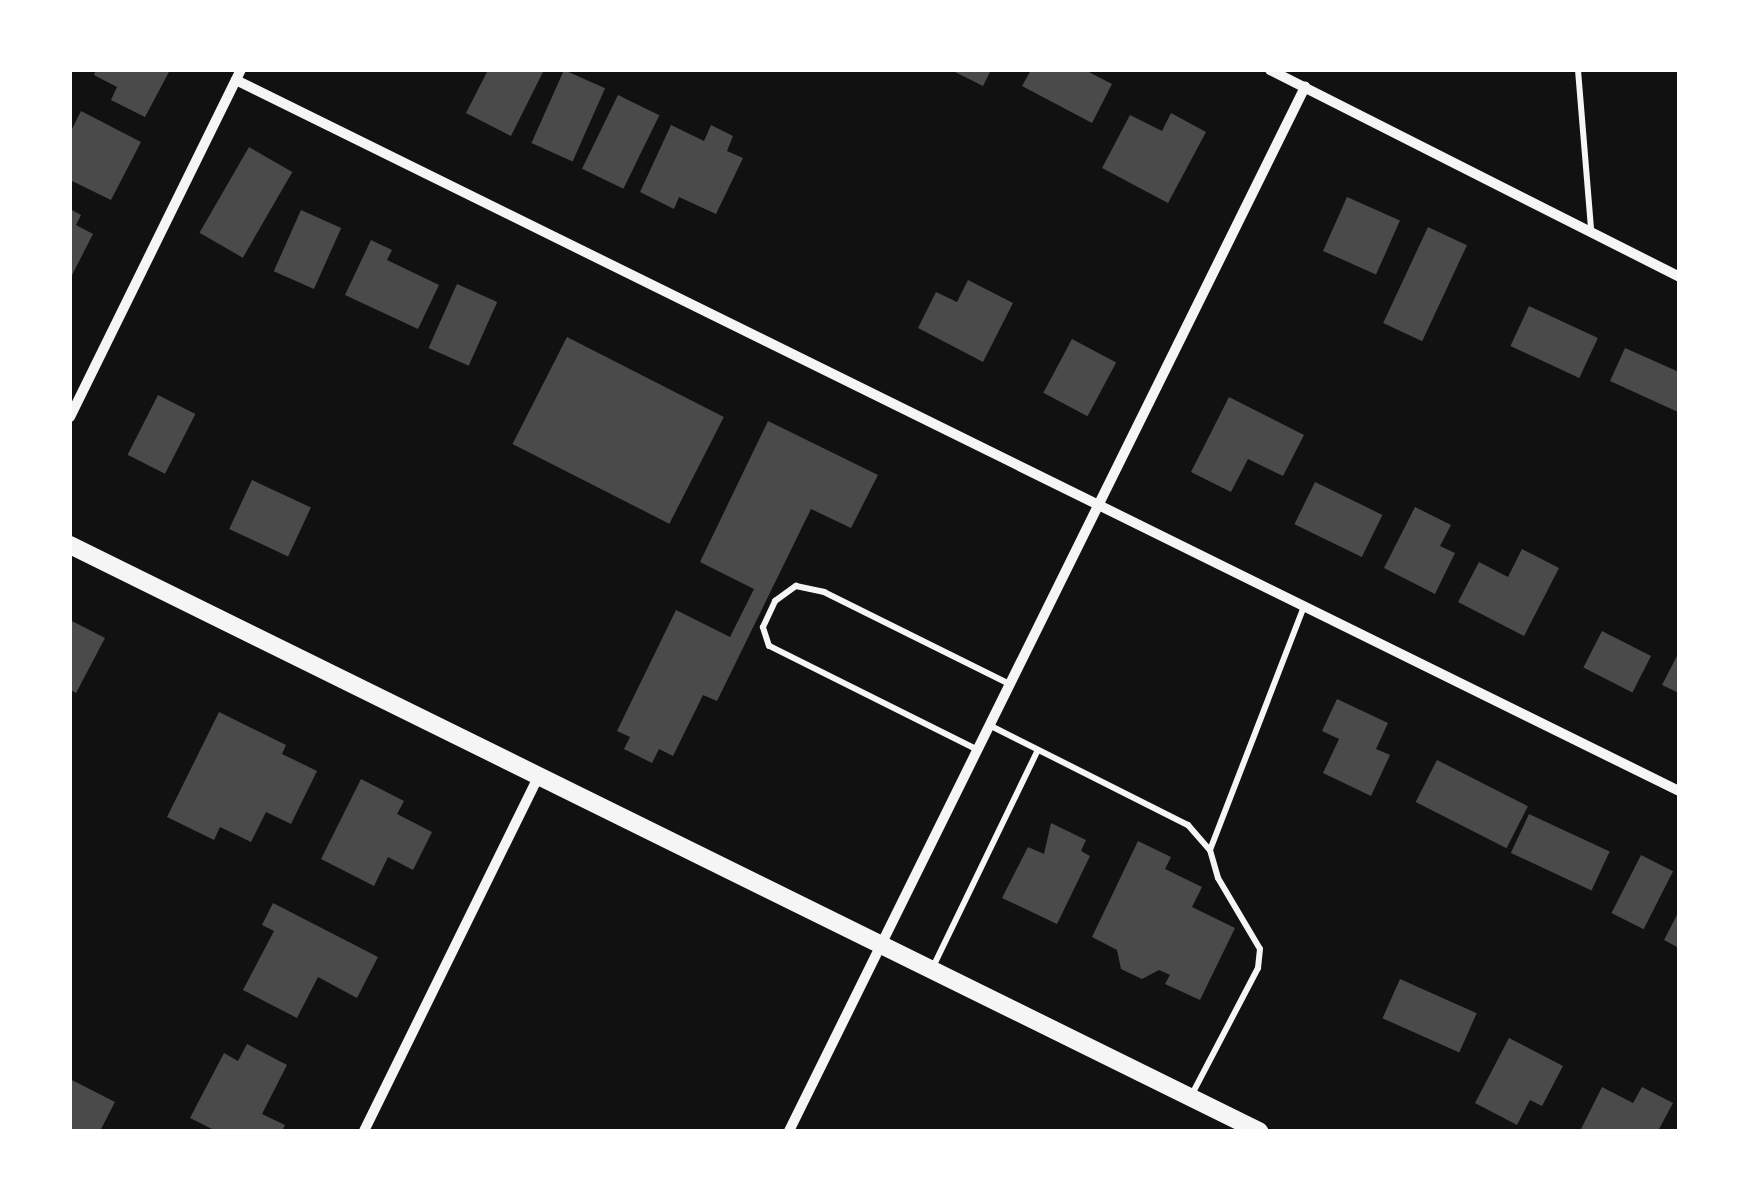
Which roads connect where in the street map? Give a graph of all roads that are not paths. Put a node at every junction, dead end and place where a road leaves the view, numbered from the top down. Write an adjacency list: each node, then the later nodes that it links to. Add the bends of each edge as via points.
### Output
1 (1270, 70): 4 (street)
2 (1578, 70): 5 (lane)
3 (238, 75): 7 (street); 8 (street)
4 (1305, 88): 5 (street); 8 (street)
5 (1591, 228): 6 (street)
6 (1679, 277)
7 (70, 417)
8 (1097, 504): 10 (street); 11 (street)
9 (70, 545): 15 (street)
10 (1304, 606): 16 (street); 17 (lane)
11 (1008, 684): 12 (street); 13 (lane, via 824,592 784,590 769,614 762,637 769,646)
12 (988, 725): 13 (street); 14 (lane)
13 (977, 749): 18 (street)
14 (1038, 750): 17 (lane, via 1188,825); 19 (lane)
15 (539, 776): 18 (street); 22 (street)
16 (1679, 791)
17 (1210, 850): 20 (lane, via 1218,878 1260,949 1258,968)
18 (881, 944): 19 (street); 23 (street)
19 (932, 969): 20 (street)
20 (1190, 1097): 21 (street)
21 (1237, 1126): 24 (street)
22 (364, 1131)
23 (788, 1131)
24 (1259, 1131)

